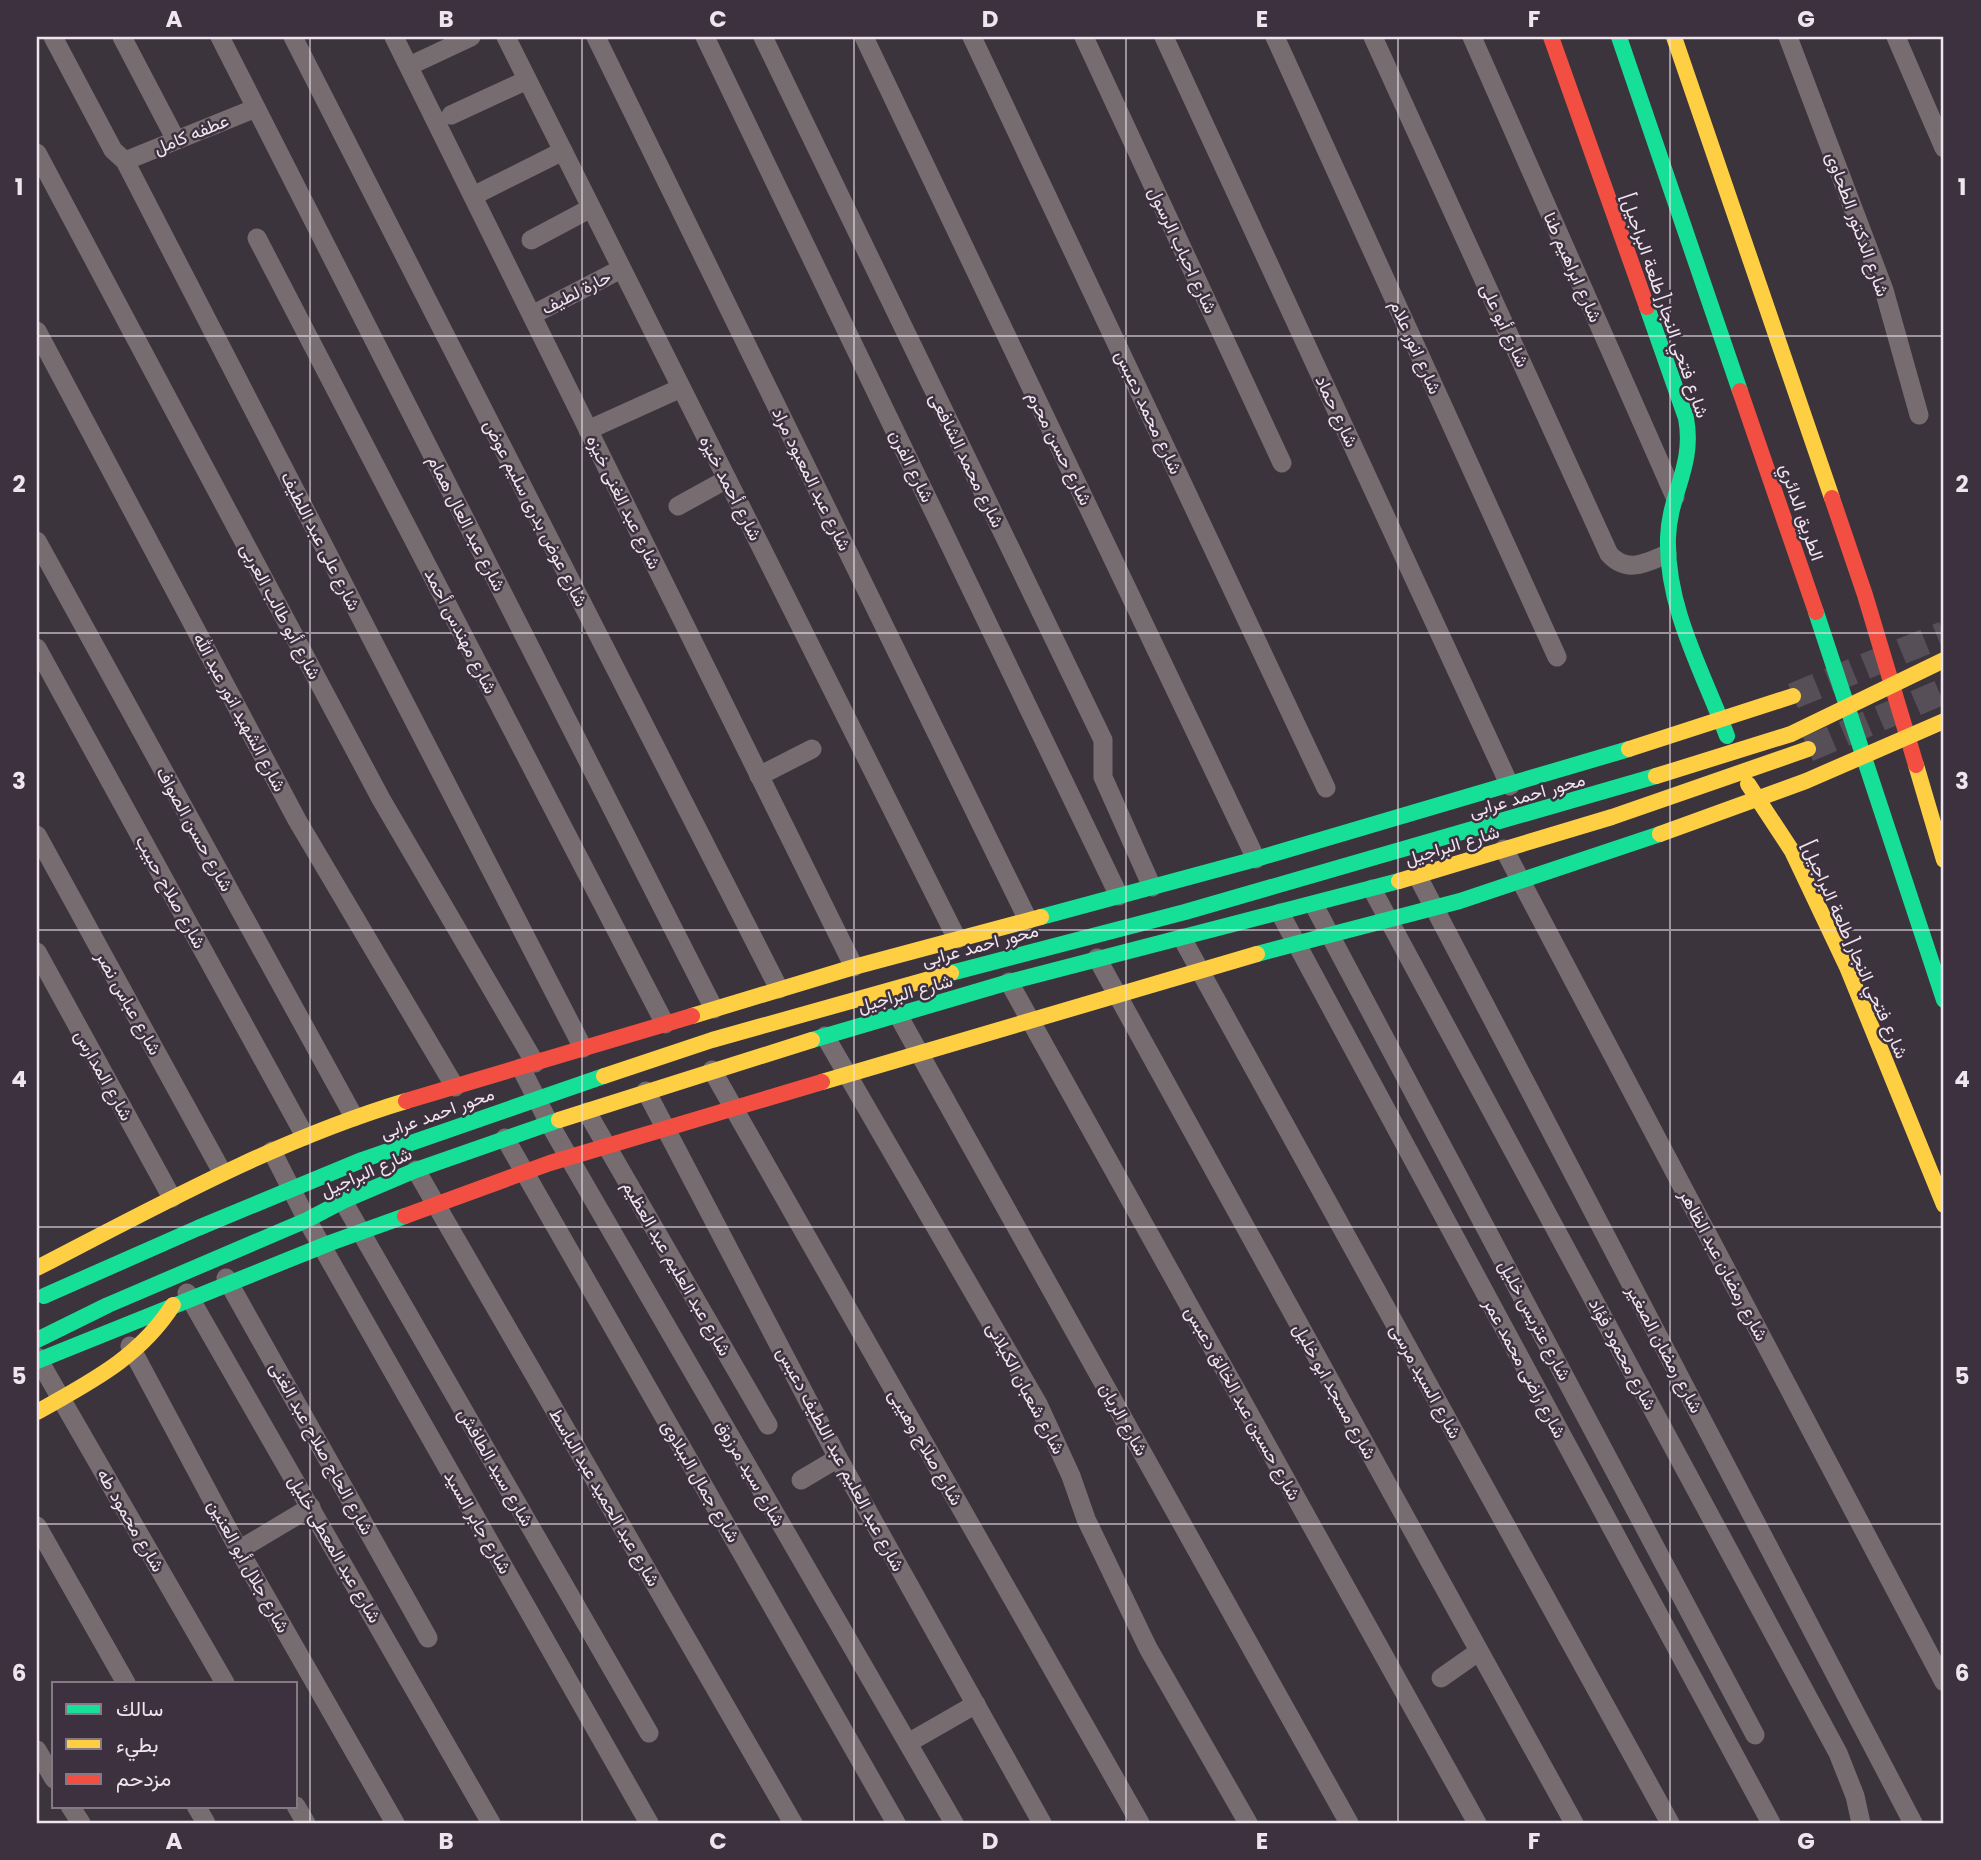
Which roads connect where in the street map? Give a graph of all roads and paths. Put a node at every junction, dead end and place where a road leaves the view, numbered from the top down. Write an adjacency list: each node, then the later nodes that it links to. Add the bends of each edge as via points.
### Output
1 (53, 37): 31 (street, شارع على عبد اللطيف, via 113,150)
2 (122, 37): 27 (street)
3 (220, 37): 25 (street, شارع عبد العال همام)
4 (293, 37): 77 (street, شارع عوض بدرى سليم عوض)
5 (394, 37): 23 (street, شارع عبد الغنى خيزه)
6 (471, 37): 23 (street)
7 (506, 37): 24 (street, شارع أحمد خيزه)
8 (596, 37): 70 (street, شارع عبد المعبود مراد)
9 (705, 37): 67 (street, شارع الفرن)
10 (763, 37): 65 (street, شارع محمد الشافعى, via 1103,740 1102,778)
11 (864, 37): 62 (street, شارع حسن محرم)
12 (972, 37): 59 (street, شارع محمد دعبس)
13 (1084, 37): 42 (street, شارع احباب الرسول)
14 (1164, 37): 58 (street, شارع حماد)
15 (1275, 37): 49 (street, شارع انور علام)
16 (1373, 37): 47 (street, شارع أبو على, via 1609,554 1632,566)
17 (1472, 37): 44 (street, شارع ابراهيم طنا)
18 (1551, 37): 44 (main road, شارع فتحي النجار[طلعة البراجيل], via 1686,418 1687,461)
19 (1619, 37): 78 (main road, الطريق الدائري)
20 (1674, 37): 63 (main road, الطريق الدائري, via 1865,595)
21 (1788, 37): 40 (street, شارع الدكتور الطحاوى, via 1884,290)
22 (1896, 37): 28 (street)
23 (409, 66): 32 (street, شارع عبد الغنى خيزه)
24 (527, 80): 26 (street); 29 (street, شارع أحمد خيزه)
25 (256, 108): 27 (street, عطفه كامل); 79 (street, شارع عبد العال همام)
26 (451, 115)
27 (176, 141): 31 (street, عطفه كامل)
28 (1944, 148)
29 (562, 151): 32 (street); 33 (street, شارع أحمد خيزه)
30 (37, 153): 84 (street, شارع أبو طالب العربى)
31 (125, 161): 83 (street, شارع على عبد اللطيف)
32 (473, 196): 37 (street, شارع عبد الغنى خيزه)
33 (591, 208): 35 (street); 36 (street, شارع أحمد خيزه)
34 (257, 238): 81 (street, شارع مهندس أحمد)
35 (531, 240)
36 (621, 269): 37 (street, حارة لطيف); 39 (street, شارع أحمد خيزه)
37 (532, 315): 41 (street, شارع عبد الغنى خيزه)
38 (37, 331): 86 (street, شارع الشهيد انور عبد الله, via 297,820)
39 (681, 388): 41 (street); 43 (street, شارع أحمد خيزه)
40 (1919, 415)
41 (588, 430): 57 (street, شارع عبد الغنى خيزه)
42 (1282, 463)
43 (727, 479): 45 (street); 72 (street, شارع أحمد خيزه)
44 (1675, 497): 47 (main road, شارع فتحي النجار[طلعة البراجيل])
45 (678, 506)
46 (37, 541): 89 (street, شارع حسن الصواف)
47 (1667, 554): 52 (main road, شارع فتحي النجار[طلعة البراجيل], via 1674,596)
48 (37, 648): 91 (street, شارع صلاح حبيب)
49 (1557, 657)
50 (1944, 660): 103 (main road, محور احمد عرابى, bridge, via 1791,734 1712,759 1185,912 712,1040 545,1095 362,1160)
51 (1793, 696): 52 (main road)
52 (1722, 721): 56 (main road, شارع فتحي النجار[طلعة البراجيل]); 58 (main road)
53 (1944, 721): 105 (main road, bridge, via 1806,781 1460,901 1233,960 550,1163 386,1221)
54 (812, 749): 57 (street)
55 (1808, 749): 56 (main road, شارع البراجيل)
56 (1740, 773): 61 (main road, شارع البراجيل); 98 (main road, شارع فتحي النجار[طلعة البراجيل], via 1792,851 1847,967)
57 (759, 776): 75 (street, شارع عبد الغنى خيزه)
58 (1510, 786): 62 (main road)
59 (1326, 788)
60 (37, 835): 95 (street, شارع عباس نصر)
61 (1504, 849): 64 (main road, شارع البراجيل); 122 (street, شارع رمضان عبد الظاهر)
62 (1256, 859): 65 (main road)
63 (1944, 860)
64 (1416, 875): 66 (main road, شارع البراجيل); 146 (street, شارع رمضان الصغير)
65 (1153, 887): 67 (main road)
66 (1372, 889): 68 (main road, شارع البراجيل); 145 (street, شارع محمود فؤاد, via 1838,1753)
67 (1119, 896): 70 (main road)
68 (1314, 905): 69 (main road, شارع البراجيل); 125 (street, شارع عتريس خليل)
69 (1280, 913): 71 (main road, شارع البراجيل); 144 (street, شارع راضى محمد عمر)
70 (1028, 920): 72 (main road)
71 (1182, 938): 74 (main road, شارع البراجيل); 143 (street, شارع السيد مرسى)
72 (957, 939): 75 (main road)
73 (37, 952): 96 (street, شارع المدارس)
74 (1097, 958): 76 (main road, شارع البراجيل); 118 (street, شارع مسجد ابو خليل)
75 (854, 967): 77 (main road)
76 (1009, 982): 80 (main road, شارع البراجيل); 141 (street, شارع حسين عبد الخالق دعبس)
77 (779, 989): 79 (main road)
78 (1944, 1000)
79 (713, 1009): 81 (main road)
80 (898, 1015): 82 (main road, شارع البراجيل); 140 (street, شارع الريان)
81 (665, 1024): 83 (main road)
82 (825, 1036): 85 (main road, شارع البراجيل); 139 (street, شارع شعبان الكيلانى, via 1038,1404 1086,1519 1148,1648)
83 (583, 1048): 84 (main road)
84 (528, 1065): 86 (main road); 90 (street, شارع أبو طالب العربى)
85 (712, 1070): 87 (main road, شارع البراجيل); 138 (street, شارع صلاح وهيبى)
86 (455, 1087): 89 (main road)
87 (646, 1091): 88 (main road, شارع البراجيل); 112 (street, شارع عبد العليم عبد اللطيف دعبس)
88 (586, 1112): 90 (main road, شارع البراجيل); 111 (street, شارع عبد العليم عبد العظيم)
89 (354, 1118): 91 (main road)
90 (549, 1123): 92 (main road, شارع البراجيل); 126 (street, شارع سيد مرزوق)
91 (305, 1136): 93 (main road)
92 (505, 1138): 94 (main road, شارع البراجيل); 135 (street, شارع جمال الببلاوى)
93 (272, 1151): 95 (main road); 99 (street, شارع جابر السيد)
94 (416, 1170): 97 (main road, شارع البراجيل); 130 (street, شارع عبد الحميد عبد الباسط)
95 (222, 1172): 96 (main road)
96 (172, 1198): 101 (main road)
97 (343, 1201): 99 (main road, شارع البراجيل); 124 (street, شارع سيد الطافش)
98 (1944, 1205)
99 (307, 1220): 100 (main road, شارع البراجيل); 134 (street, شارع جابر السيد)
100 (215, 1258): 102 (main road, شارع البراجيل); 117 (street, شارع الحاج صلاح عبد الغنى)
101 (37, 1268)
102 (176, 1275): 104 (main road, شارع البراجيل); 114 (street, شارع عبد المعطى خليل)
103 (37, 1300)
104 (108, 1305): 106 (main road, شارع البراجيل); 116 (street, شارع جلال أبو العنين)
105 (173, 1305): 109 (main road, bridge); 110 (main road, bridge, via 153,1336 124,1360)
106 (82, 1319): 107 (main road, شارع البراجيل); 108 (main road)
107 (37, 1340)
108 (37, 1348)
109 (37, 1359): 121 (street, شارع محمود طه)
110 (37, 1412)
111 (768, 1425)
112 (838, 1458): 113 (street); 123 (street, شارع عبد العليم عبد اللطيف دعبس)
113 (801, 1480)
114 (311, 1507): 116 (street); 133 (street, شارع عبد المعطى خليل)
115 (37, 1526): 120 (street)
116 (239, 1550): 132 (street, شارع جلال أبو العنين)
117 (428, 1638)
118 (1478, 1652): 119 (street); 142 (street, شارع مسجد ابو خليل)
119 (1440, 1678)
120 (125, 1682)
121 (224, 1682)
122 (1944, 1682)
123 (976, 1704): 126 (street); 137 (street, شارع عبد العليم عبد اللطيف دعبس)
124 (649, 1733)
125 (1755, 1735)
126 (908, 1743): 136 (street, شارع سيد مرزوق)
127 (37, 1750): 128 (street)
128 (52, 1776)
129 (71, 1808): 131 (street)
130 (784, 1820)
131 (81, 1823)
132 (395, 1823)
133 (491, 1823)
134 (649, 1823)
135 (896, 1823)
136 (954, 1823)
137 (1042, 1823)
138 (1140, 1823)
139 (1248, 1823)
140 (1349, 1823)
141 (1477, 1823)
142 (1574, 1823)
143 (1670, 1823)
144 (1771, 1823)
145 (1861, 1823)
146 (1913, 1823)

